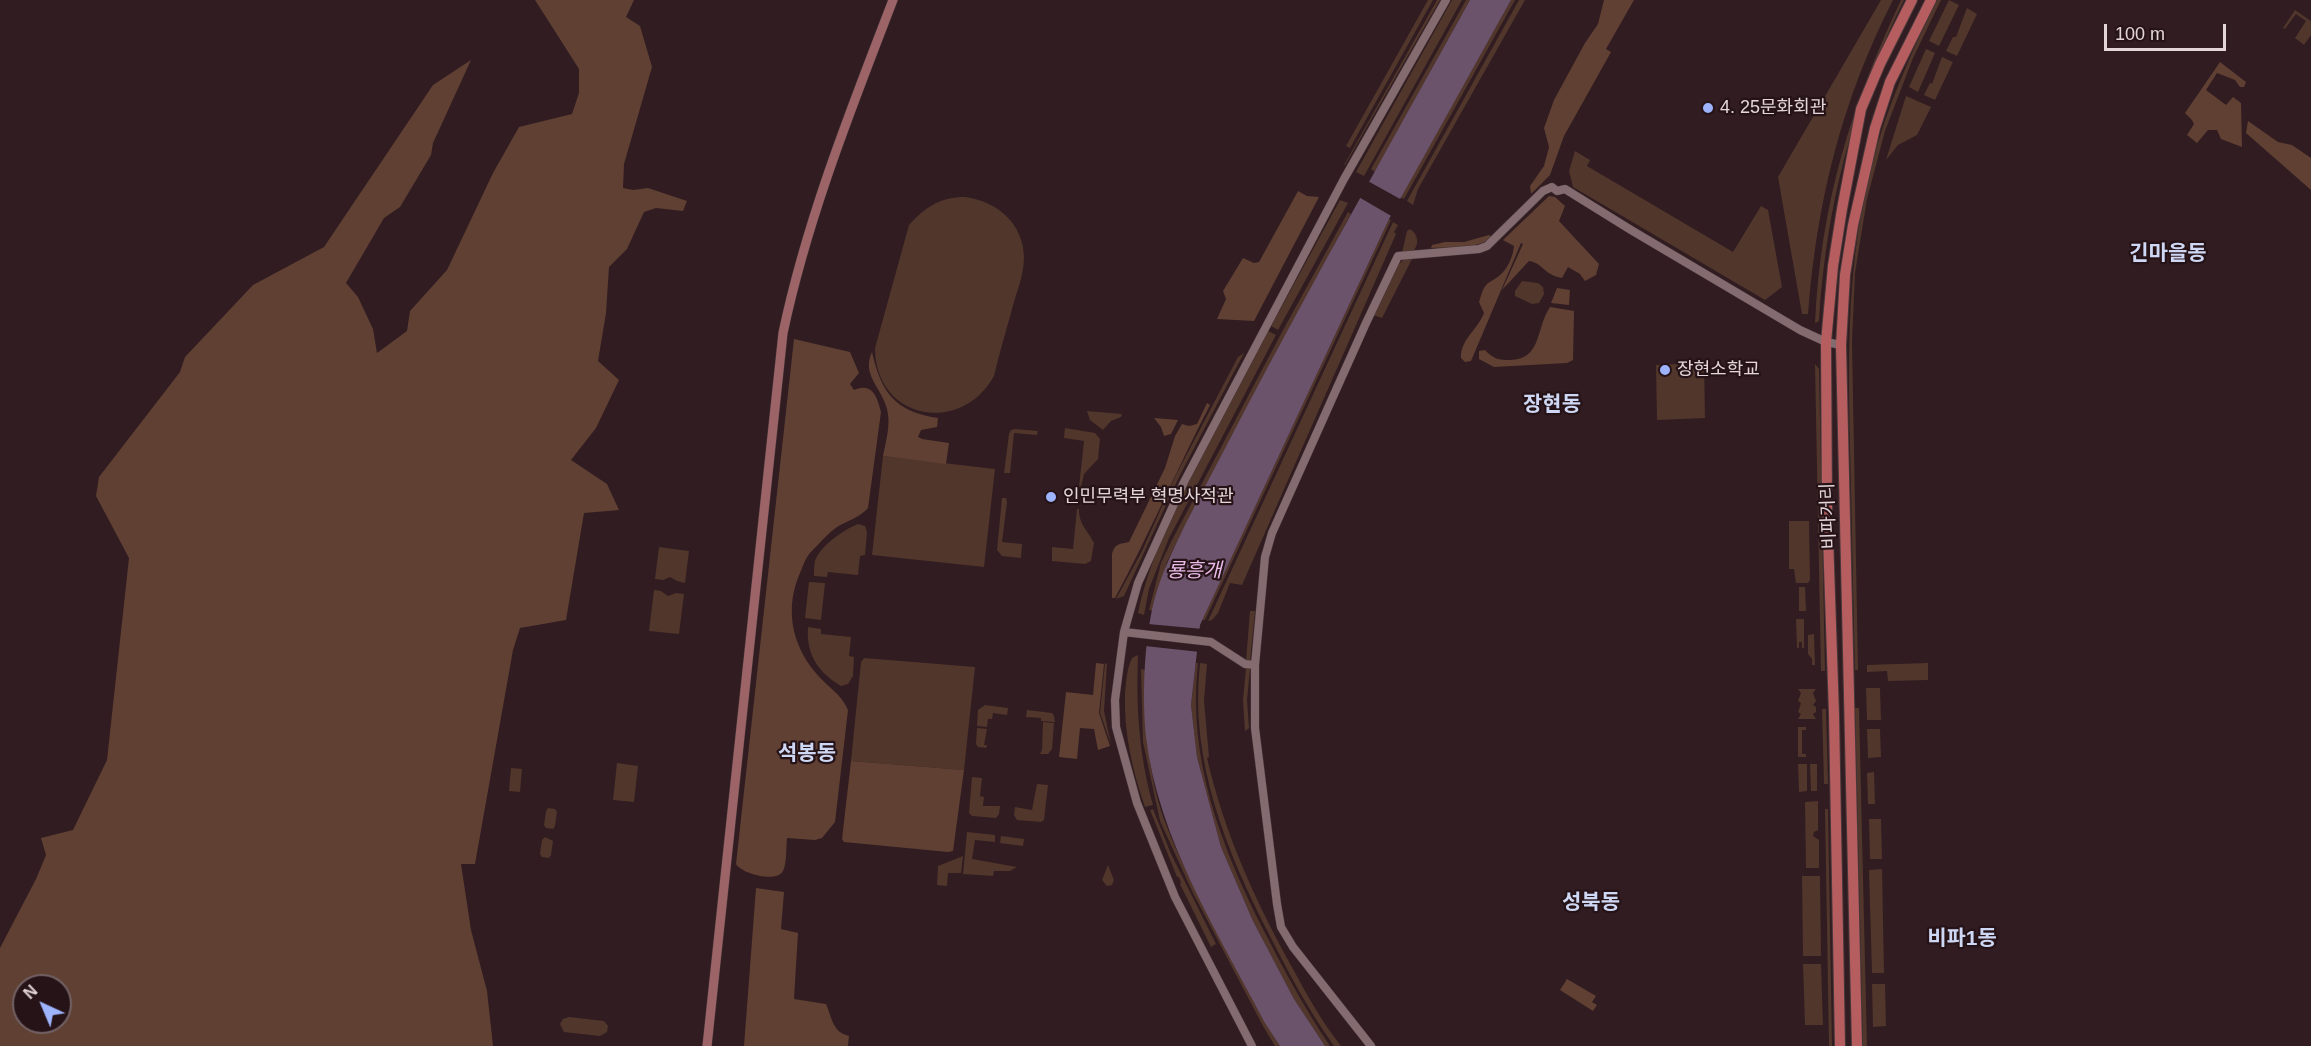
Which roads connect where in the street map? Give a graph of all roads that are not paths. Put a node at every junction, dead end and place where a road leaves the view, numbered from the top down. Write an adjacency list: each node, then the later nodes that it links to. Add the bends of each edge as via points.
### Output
1 (893, 0): 9 (main road, via 794,279 783,333)
2 (1446, 0): 7 (street, via 1344,179 1184,482 1138,584)
3 (1912, 0): 5 (main road, 비파거리, via 1862,110 1840,221)
4 (1930, 0): 6 (main road, 비파거리, via 1890,82 1875,128 1851,235)
5 (1826, 342): 6 (street); 8 (street, via 1784,321 1565,189 1557,192 1552,187 1543,191 1487,246 1398,256 1272,533 1262,575); 12 (main road, 비파거리)
6 (1841, 345): 13 (main road, 비파거리)
7 (1124, 632): 8 (street, via 1211,642 1245,664); 10 (street, via 1114,700 1116,727 1137,803 1175,897)
8 (1255, 665): 11 (street, via 1255,728 1281,927)
9 (707, 1046)
10 (1252, 1046)
11 (1371, 1046)
12 (1840, 1046)
13 (1857, 1046)

